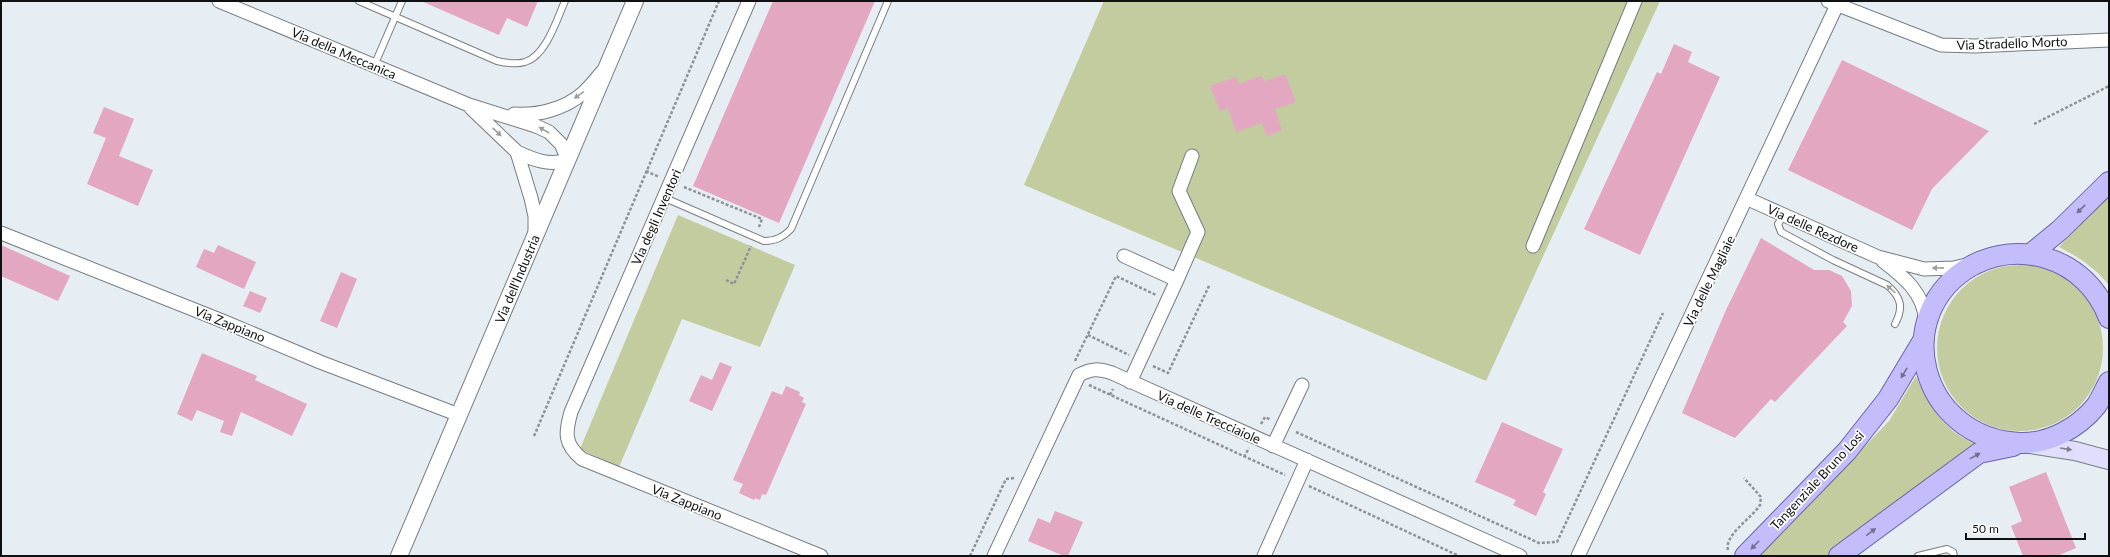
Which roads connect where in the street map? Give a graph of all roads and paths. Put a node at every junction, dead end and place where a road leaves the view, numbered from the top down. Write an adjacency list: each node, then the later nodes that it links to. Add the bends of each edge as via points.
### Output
1 (219, 1): 13 (street, Via della Meccanica)
2 (359, 1): 11 (lane)
3 (402, 1): 11 (lane)
4 (565, 1): 11 (lane, via 550,36 539,53 526,62 514,64 497,61)
5 (635, 1): 14 (street, Via dell'Industria)
6 (719, 1): 21 (path)
7 (749, 1): 22 (street, Via degli Inventori)
8 (888, 1): 28 (lane, via 791,229 774,241 764,241)
9 (1635, 1): 30 (street)
10 (1833, 3): 12 (street, Via Stradello Morto, via 1941,45); 25 (street, Via delle Magliaie)
11 (395, 17): 13 (lane)
12 (2109, 40)
13 (374, 66): 16 (street, Via della Meccanica)
14 (606, 67): 16 (street, Via della Meccanica, one-way to 16, via 583,94 552,110 515,115); 20 (street, Via dell'Industria)
15 (2109, 86): 17 (path)
16 (469, 106): 18 (street, Via della Meccanica, one-way to 18); 20 (street, Via della Meccanica, one-way to 16, via 561,144 549,132)
17 (2034, 124)
18 (517, 152): 20 (street, Via della Meccanica, via 536,161 557,163); 29 (street, via 535,216)
19 (1192, 156): 36 (street, via 1179,191 1198,232)
20 (568, 160): 29 (street, Via dell'Industria)
21 (646, 171): 22 (path); 50 (path)
22 (672, 182): 24 (street, Via degli Inventori); 28 (path, via 762,219)
23 (2109, 182): 32 (main road, one-way to 32)
24 (665, 198): 28 (lane); 49 (street, Via degli Inventori, via 571,412)
25 (1748, 199): 26 (street, Via delle Rezdore); 64 (street, Via delle Magliaie)
26 (1784, 215): 34 (street, Via delle Rezdore); 40 (lane, one-way to 26, via 1900,315 1901,304 1894,291 1887,285 1833,260 1782,232 1778,224)
27 (1, 233): 47 (street, Via Zappiano, via 320,362)
28 (755, 237): 35 (path, via 734,284)
29 (535, 238): 47 (street, Via dell'Industria)
30 (1533, 246)
31 (2003, 254): 32 (main road, Tangenziale Bruno Losi); 34 (street, Via delle Rezdore, one-way to 34, via 1954,268 1924,268); 41 (main road, Tangenziale Bruno Losi, via 1982,260 1963,271 1935,304)
32 (2032, 254): 39 (main road, Tangenziale Bruno Losi, via 2060,262 2085,279 2104,303)
33 (1124, 256): 36 (street)
34 (1878, 257): 41 (street, Via delle Rezdore, via 1909,282 1918,294 1926,316)
35 (726, 280)
36 (1177, 280): 44 (street)
37 (1154, 302): 43 (path, via 1157,296 1116,276 1068,375)
38 (1663, 313): 48 (path, via 1557,542 1539,543)
39 (2109, 318)
40 (1895, 324)
41 (1925, 332): 52 (main road, Tangenziale Bruno Losi, via 1925,363 1931,386 1943,406 1960,423 1981,436); 58 (main road, Tangenziale Bruno Losi, one-way to 58, via 1888,399 1847,451)
42 (1132, 348): 44 (path)
43 (1077, 379): 44 (street, Via delle Trecciaiole, via 1090,369 1100,369); 44 (path, via 1110,395); 61 (street)
44 (1125, 379): 51 (street, Via delle Trecciaiole)
45 (2109, 382): 52 (main road, Tangenziale Bruno Losi, via 2096,405 2077,424 2054,437)
46 (1302, 385): 48 (street)
47 (459, 415): 59 (street, Via dell'Industria)
48 (1283, 426): 51 (path, via 1265,417); 53 (street)
49 (566, 434): 60 (street, Via Zappiano, via 573,452 582,459)
50 (534, 436)
51 (1254, 437): 53 (street, Via delle Trecciaiole); 54 (path)
52 (2027, 444): 56 (main road, one-way to 56, via 2075,451); 65 (main road, Tangenziale Bruno Losi, one-way to 52, via 1979,453)
53 (1273, 446): 55 (street, Via delle Trecciaiole)
54 (1244, 457)
55 (1307, 460): 62 (street); 63 (street, Via delle Trecciaiole)
56 (2109, 460)
57 (1744, 478): 58 (path, via 1761,497 1760,505 1729,538 1727,546)
58 (1737, 555)
59 (399, 556)
60 (821, 556)
61 (994, 556)
62 (1264, 556)
63 (1520, 556)
64 (1578, 556)
65 (1840, 556)
66 (1918, 556): 67 (lane, via 1947,549 1953,552)
67 (1954, 556)

